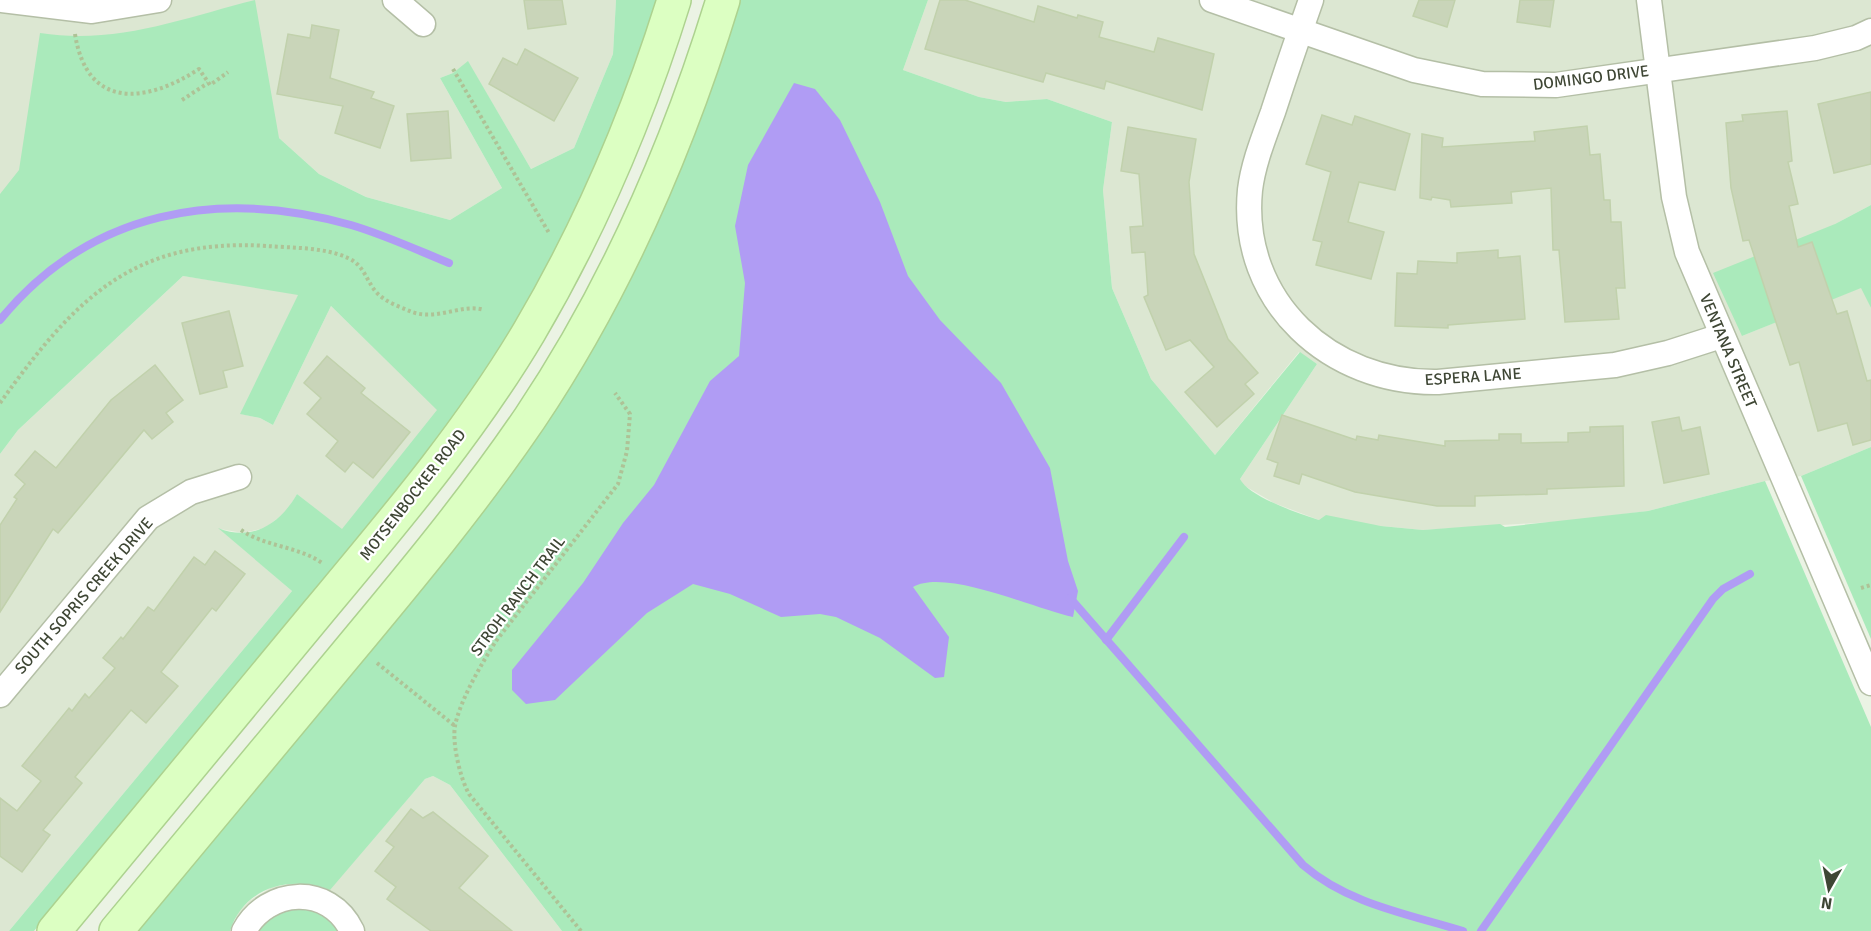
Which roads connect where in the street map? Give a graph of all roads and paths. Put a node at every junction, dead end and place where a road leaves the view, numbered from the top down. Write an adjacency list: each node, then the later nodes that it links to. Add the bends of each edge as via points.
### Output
1 (2, 0): 2 (street, via 92,11)
2 (159, 0)
3 (395, 0): 9 (street)
4 (674, 0): 32 (main road, MOTSENBOCKER ROAD, via 636,111 587,224 543,308 482,405 411,501)
5 (723, 0): 33 (main road, via 688,106 634,234 599,304 530,418 442,538)
6 (1212, 0): 10 (street, DOMINGO DRIVE)
7 (1311, 0): 10 (street, ESPERA LANE)
8 (1649, 0): 14 (street, VENTANA STREET)
9 (423, 24)
10 (1300, 30): 14 (street, DOMINGO DRIVE, via 1432,75 1482,84 1556,84); 20 (street, ESPERA LANE, via 1256,162 1249,211 1254,250 1266,281 1285,312 1319,347 1350,365 1382,376 1438,382 1615,365)
11 (1871, 31): 14 (street, DOMINGO DRIVE, via 1815,48)
12 (75, 34): 16 (path, via 88,69 118,94 139,95 164,88 199,69)
13 (453, 69): 18 (path)
14 (1657, 70): 20 (street, VENTANA STREET, via 1682,234)
15 (228, 72): 16 (path)
16 (208, 83): 17 (path)
17 (182, 100)
18 (549, 234)
19 (484, 310): 22 (path, via 417,313 379,294 355,262 324,252 248,245 188,251 129,271 89,297 45,342)
20 (1721, 336): 29 (street, VENTANA STREET)
21 (615, 393): 31 (path, STROH RANCH TRAIL, via 630,414 627,451 618,484 496,641)
22 (0, 403)
23 (239, 477): 30 (street, SOUTH SOPRIS CREEK DRIVE, via 191,492 148,518)
24 (241, 530): 25 (path)
25 (322, 563)
26 (1871, 585): 27 (path)
27 (1861, 588)
28 (377, 663): 31 (path)
29 (1871, 683)
30 (0, 695)
31 (455, 726): 36 (path, STROH RANCH TRAIL, via 460,772 469,794)
32 (54, 931)
33 (116, 931)
34 (244, 931): 35 (street, via 261,908 290,896 324,902 342,916)
35 (352, 931)
36 (581, 931)

